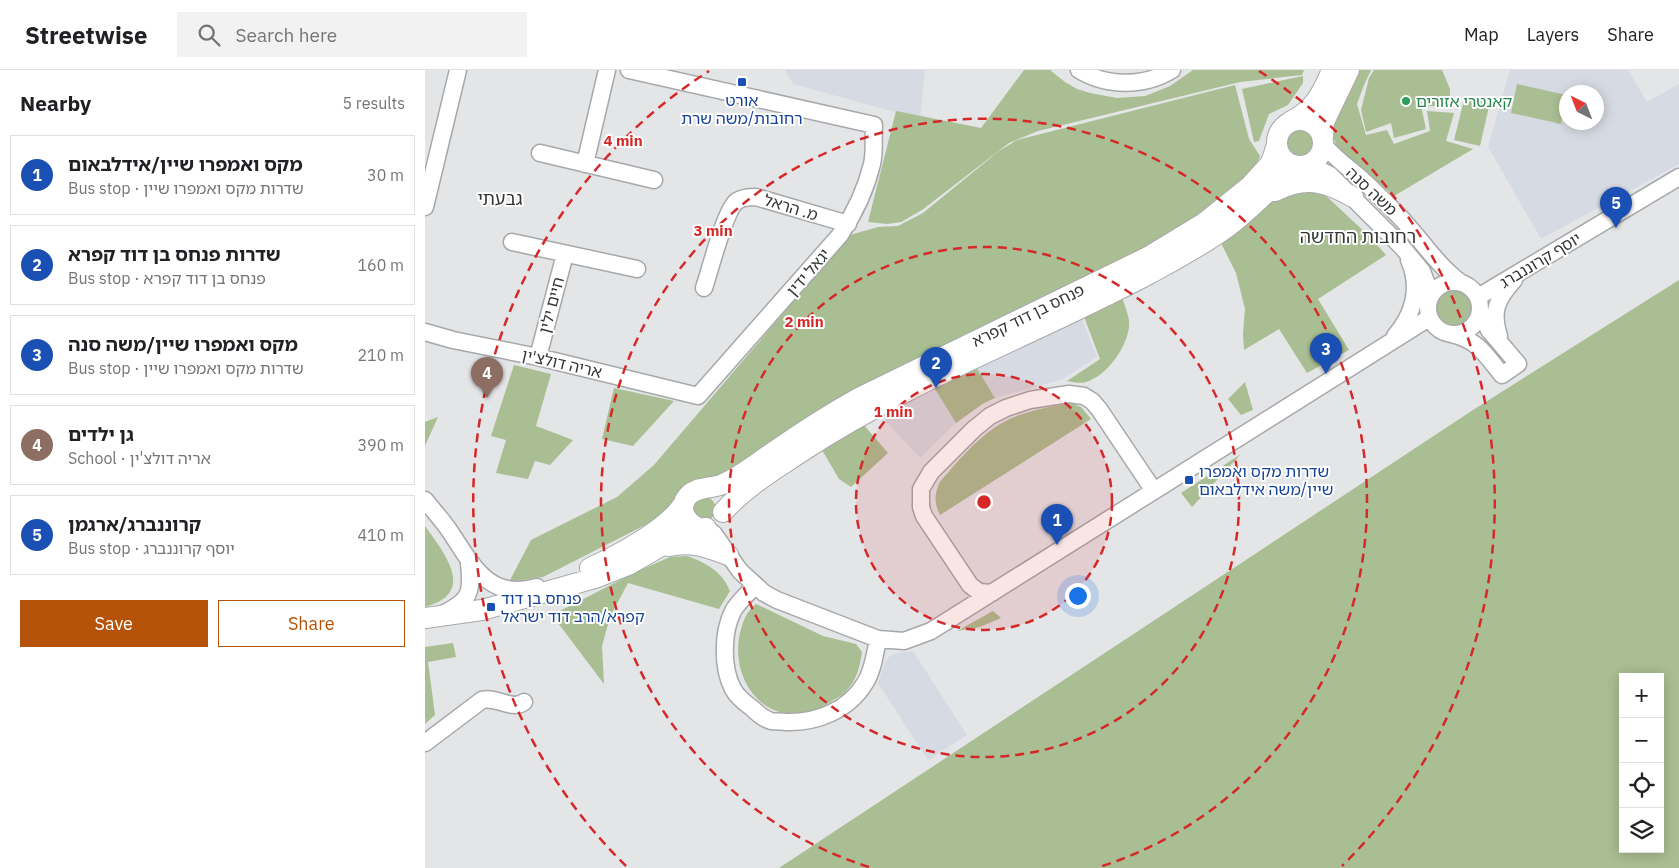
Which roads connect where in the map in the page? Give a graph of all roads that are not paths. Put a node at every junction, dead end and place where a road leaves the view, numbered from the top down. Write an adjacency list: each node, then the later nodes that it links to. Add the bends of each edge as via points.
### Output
1 (458, 70): 18 (street)
2 (607, 70): 12 (street)
3 (629, 70): 19 (street, יגאל ידין, via 874,125 873,162)
4 (1079, 70): 5 (street, via 1119,83 1154,79)
5 (1172, 70)
6 (1332, 70): 8 (main road, via 1309,110)
7 (1349, 70): 9 (main road, via 1324,122)
8 (1290, 122): 9 (main road, via 1298,120 1313,124); 10 (main road, via 1280,132)
9 (1323, 141): 13 (main road, via 1319,158); 25 (street, משה סנה, via 1330,153 1400,217)
10 (1277, 145): 13 (main road, via 1286,162); 36 (main road, פנחס בן דוד קפרא, via 1271,163 1251,186 1186,236 879,387 817,422 729,481)
11 (540, 153): 12 (street)
12 (585, 164): 15 (street)
13 (1303, 166): 16 (street, משה סנה, via 1330,175); 17 (main road, פנחס בן דוד קפרא, via 1281,179)
14 (1679, 177): 23 (street, יוסף קרוננברג)
15 (654, 180)
16 (1353, 197): 17 (main road, via 1334,186 1302,182 1282,188); 21 (street, משה סנה)
17 (1257, 203): 40 (main road, פנחס בן דוד קפרא, via 1211,238 1142,277 849,422 762,478)
18 (425, 207)
19 (848, 224): 26 (street, מ. הראל, via 756,196 737,201 727,215); 35 (street, יגאל ידין)
20 (512, 242): 22 (street, חיים ילין)
21 (1402, 246): 27 (street, משה סנה, via 1422,271); 33 (street, via 1414,275 1415,297 1403,326)
22 (565, 254): 24 (street, חיים ילין); 34 (street, חיים ילין)
23 (1535, 263): 28 (street, יוסף קרוננברג); 32 (street, via 1508,287 1496,307 1495,324)
24 (637, 269)
25 (1460, 282): 27 (street, via 1443,283); 28 (street, via 1468,285)
26 (704, 288)
27 (1431, 295): 29 (street, via 1427,310)
28 (1479, 304): 31 (street, via 1478,319 1467,331); 32 (street, via 1489,330)
29 (1429, 318): 31 (street, via 1442,332); 33 (street)
30 (425, 332): 34 (street, אריה דולצ'ין)
31 (1451, 334): 32 (street, via 1474,343 1502,375 1518,364)
32 (1501, 343)
33 (1381, 348): 37 (street)
34 (538, 357): 35 (street, אריה דולצ'ין)
35 (698, 396)
36 (704, 489): 39 (main road, via 696,490); 40 (main road, via 716,493 721,499)
37 (1154, 491): 46 (street, via 1099,409 1084,396 1069,394 1031,400 998,412 951,450 921,489 924,516); 47 (street)
38 (425, 500): 43 (street)
39 (685, 501): 40 (main road, via 686,520 697,528); 45 (main road, via 670,520 619,553)
40 (713, 522): 41 (main road, via 680,535); 42 (street, via 714,534); 44 (street, via 724,531)
41 (653, 551): 42 (main road, via 687,544 709,547); 48 (main road, via 595,578)
42 (728, 555): 44 (street, via 740,572)
43 (469, 563): 45 (street, via 486,580 502,588 522,590); 50 (street, via 469,594 458,606)
44 (754, 583): 51 (street, via 777,600); 51 (street, via 734,610 728,627 726,667 733,690 757,713 771,721 818,719 854,698 867,680)
45 (544, 585): 48 (main road)
46 (970, 585): 47 (street, via 979,592); 49 (street, via 973,596)
47 (992, 593): 49 (street)
48 (511, 602): 50 (main road)
49 (965, 609): 51 (street, via 931,631 904,641)
50 (432, 618)
51 (878, 639)
52 (524, 702): 53 (street, via 515,705 492,698 482,700)
53 (425, 743)

